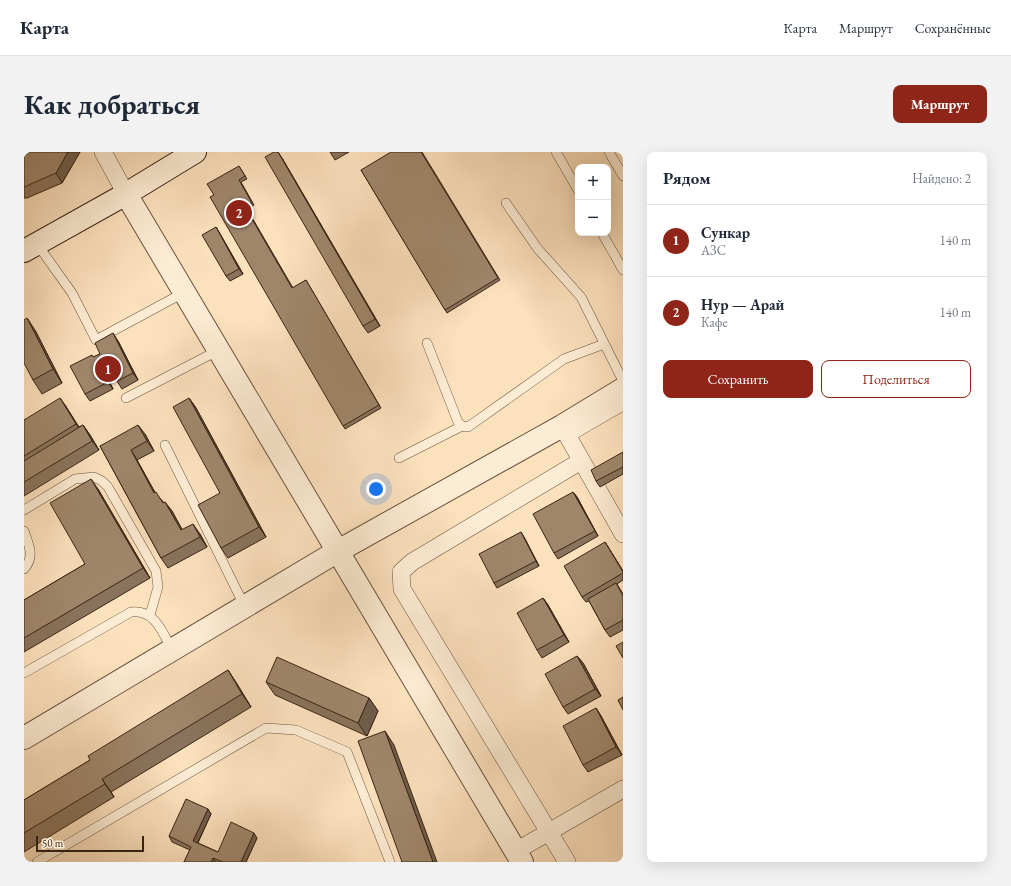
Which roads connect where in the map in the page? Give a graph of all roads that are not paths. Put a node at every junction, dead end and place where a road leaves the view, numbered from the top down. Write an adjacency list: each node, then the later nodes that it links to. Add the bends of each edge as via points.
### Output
1 (104, 152): 7 (street)
2 (195, 152): 7 (street)
3 (556, 152): 6 (lane)
4 (609, 152): 5 (lane)
5 (623, 176)
6 (575, 185)
7 (126, 194): 10 (street); 12 (street)
8 (506, 203): 14 (lane, via 538,249 581,297)
9 (604, 236): 11 (lane)
10 (31, 247): 12 (lane, via 72,293 96,340)
11 (623, 270)
12 (185, 292): 15 (street)
13 (426, 343): 20 (lane, via 458,422)
14 (604, 344): 16 (lane); 20 (lane, via 564,359 468,427)
15 (219, 350): 18 (lane); 28 (street)
16 (623, 381)
17 (623, 389): 21 (street)
18 (126, 398)
19 (623, 406): 21 (lane)
20 (462, 426): 23 (lane)
21 (565, 432): 24 (street); 28 (street)
22 (165, 445): 30 (lane)
23 (399, 458)
24 (581, 461): 27 (street); 36 (street, via 412,562 401,572 402,590)
25 (24, 510): 31 (lane, via 75,479 94,477 102,481 108,487 156,571 158,587)
26 (24, 532): 29 (lane, via 31,554)
27 (623, 534)
28 (338, 552): 30 (street); 37 (street)
29 (24, 569)
30 (245, 607): 32 (street)
31 (150, 615): 32 (lane); 33 (lane, via 141,611 131,612)
32 (172, 651): 34 (street)
33 (24, 673)
34 (24, 738)
35 (623, 789): 36 (street)
36 (549, 831): 37 (street); 40 (street)
37 (519, 856)
38 (37, 862): 39 (lane, via 266,728 296,730 348,752)
39 (390, 862)
40 (567, 862)

